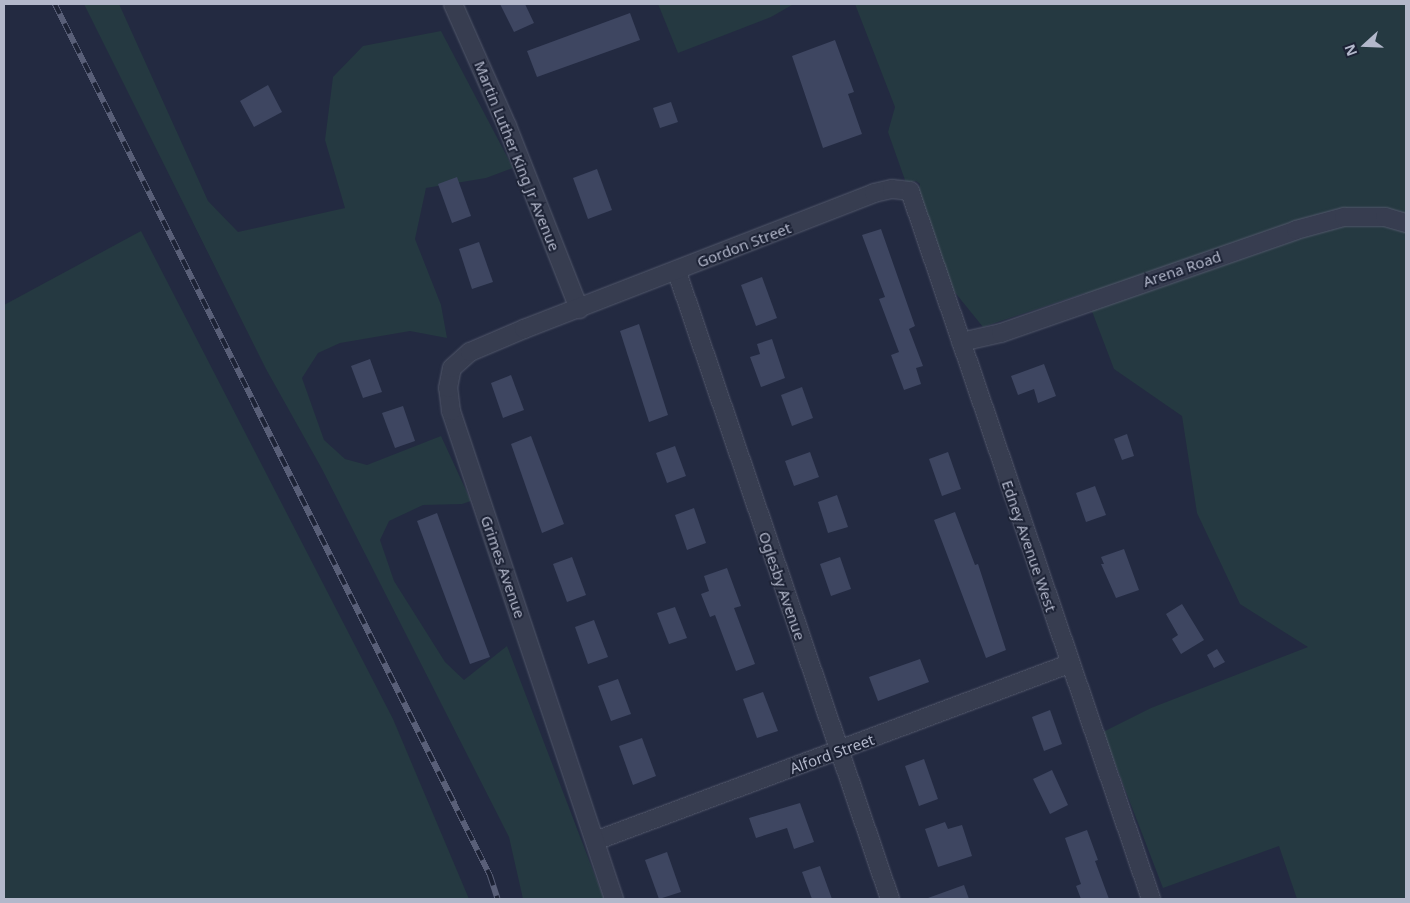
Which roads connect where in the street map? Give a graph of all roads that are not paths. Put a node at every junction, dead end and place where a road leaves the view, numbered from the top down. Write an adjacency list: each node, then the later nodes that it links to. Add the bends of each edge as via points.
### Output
1 (453, 4): 5 (street, Martin Luther King Jr Avenue, via 507,126)
2 (910, 191): 4 (street, Gordon Street, via 874,193); 6 (street, Edney Avenue West)
3 (1406, 223): 6 (street, Arena Road, via 1384,217 1344,217 1279,236 1001,332)
4 (677, 272): 5 (street, Gordon Street); 8 (street, Oglesby Avenue)
5 (579, 308): 9 (street, Grimes Avenue, via 470,352 452,368 448,388 451,411)
6 (960, 342): 7 (street, Edney Avenue West)
7 (1069, 664): 8 (street, Alford Street); 12 (street, Edney Avenue West)
8 (839, 751): 9 (street, Alford Street); 11 (street, Oglesby Avenue)
9 (594, 841): 10 (street, Grimes Avenue)
10 (614, 899)
11 (890, 899)
12 (1151, 899)

